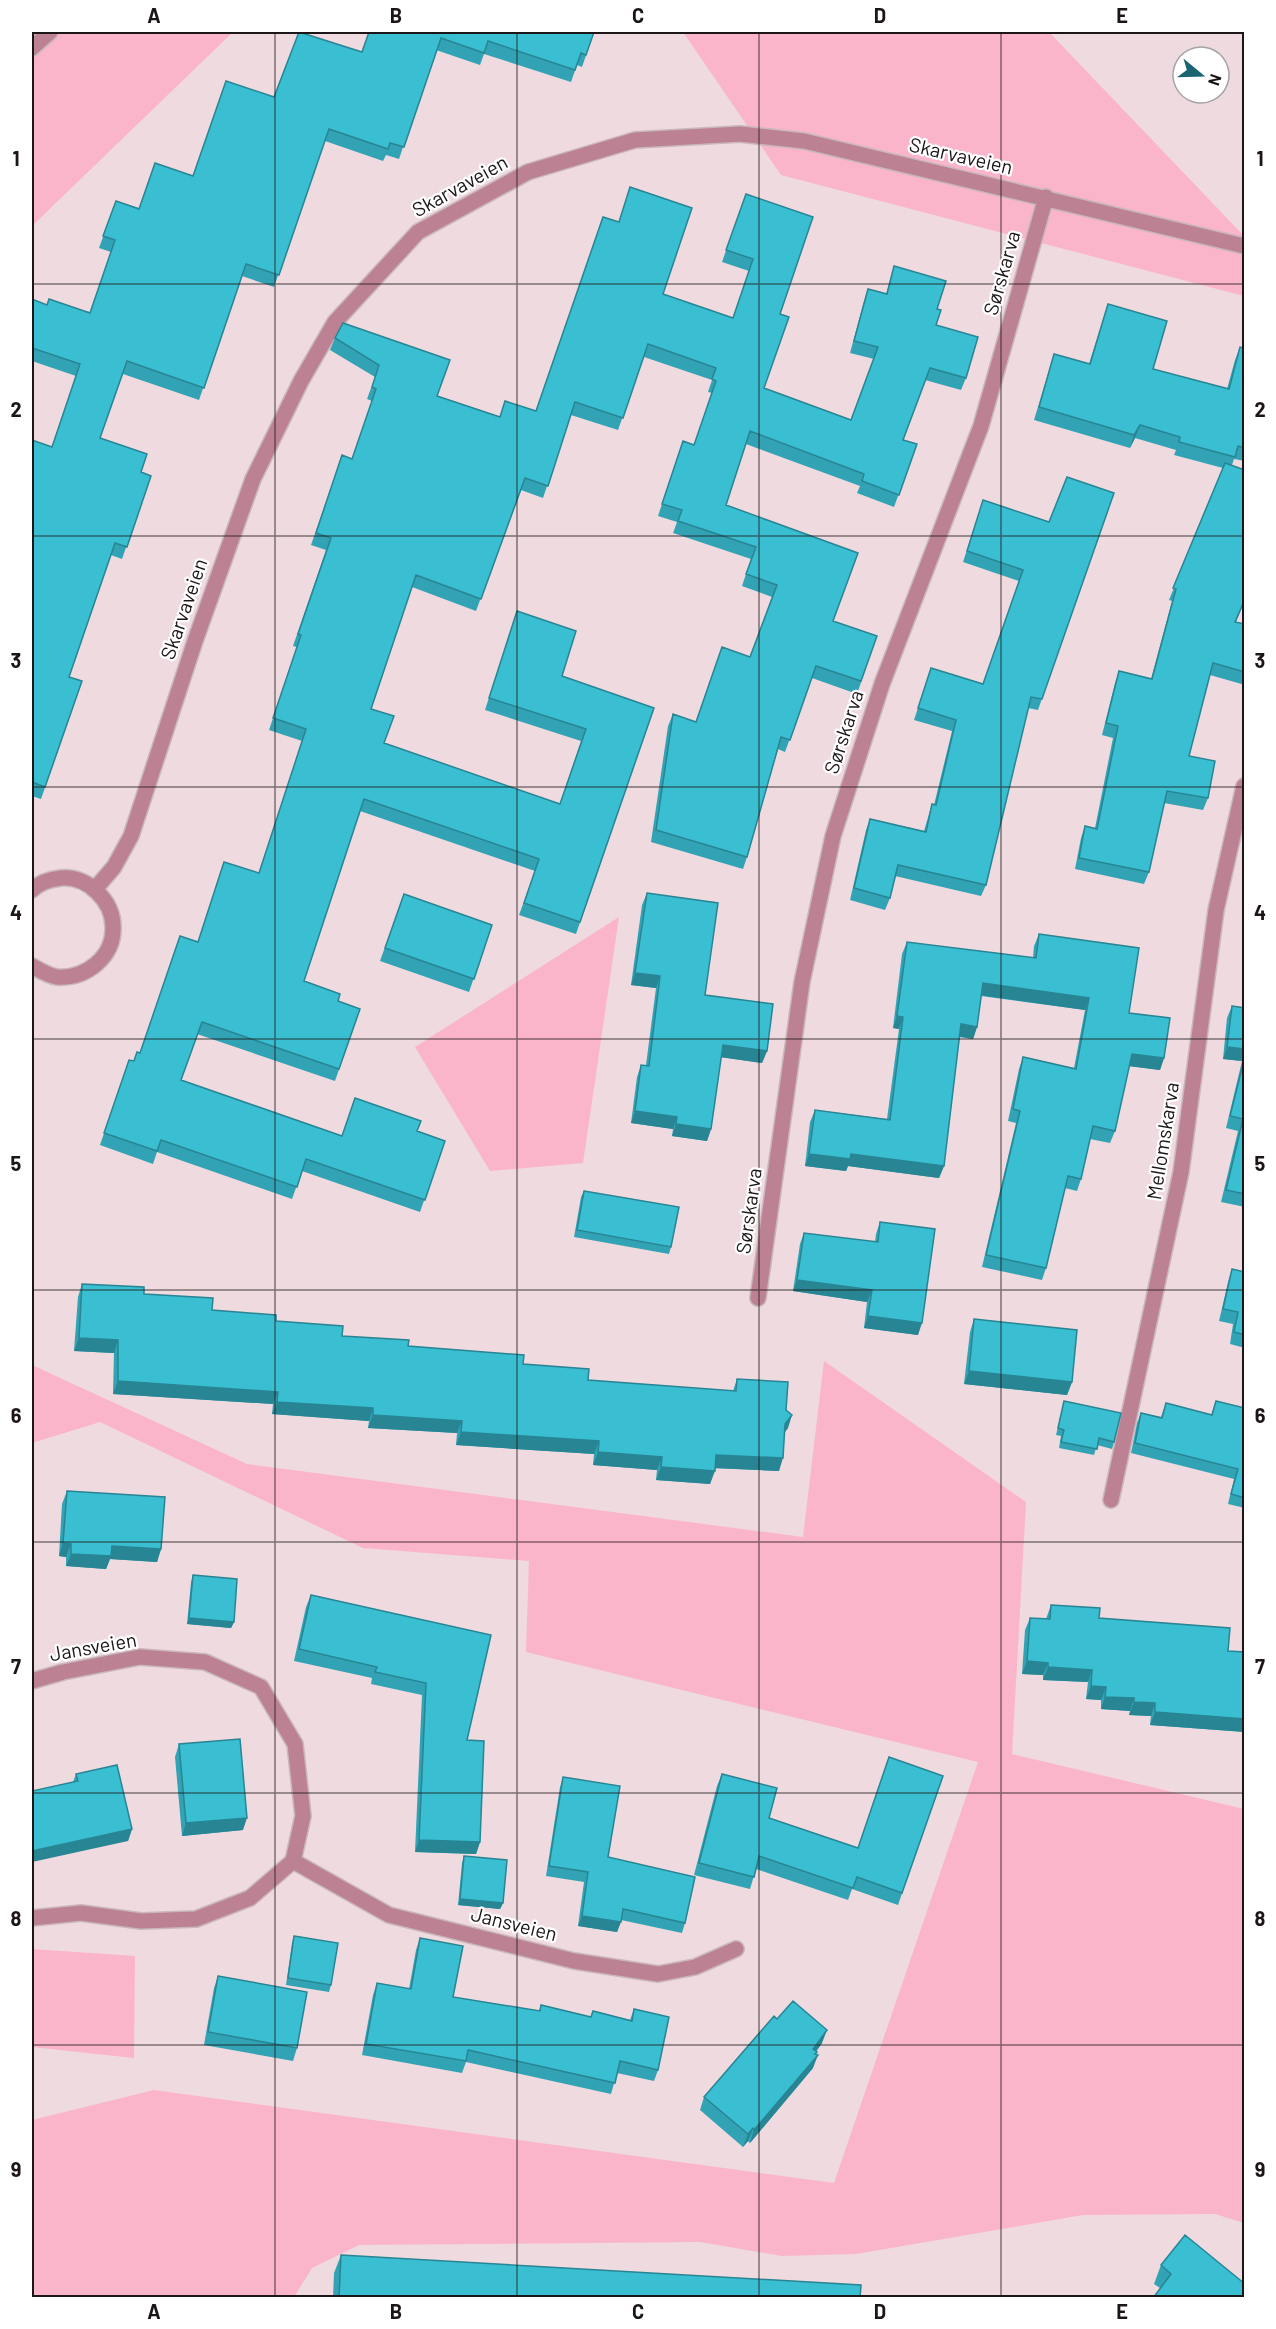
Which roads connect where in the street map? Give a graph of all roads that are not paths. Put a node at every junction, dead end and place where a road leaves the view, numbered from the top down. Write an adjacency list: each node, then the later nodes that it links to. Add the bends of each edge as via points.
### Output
1 (51, 32): 2 (street)
2 (32, 48)
3 (1046, 197): 4 (street, Skarvaveien); 6 (street, Skarvaveien, via 804,141 728,135 635,140 528,172 418,232 335,322 301,381 253,479 131,836 114,867); 9 (street, Sørskarva, via 981,426 882,684 833,836 801,982)
4 (1245, 246)
5 (1245, 786): 10 (street, Mellomskarva, via 1216,910 1181,1172)
6 (95, 889): 7 (street, via 67,878 50,879); 8 (street, via 108,906 113,927 109,949 96,966 77,976 55,977)
7 (32, 890)
8 (32, 966)
9 (758, 1298)
10 (1111, 1500)
11 (32, 1681): 12 (street, Jansveien, via 140,1657 205,1662 261,1687 295,1744 303,1816)
12 (293, 1861): 13 (street, via 250,1899 196,1919 141,1921 81,1913); 14 (street, Jansveien, via 389,1915 574,1961 658,1974 695,1967)
13 (32, 1918)
14 (736, 1949)

